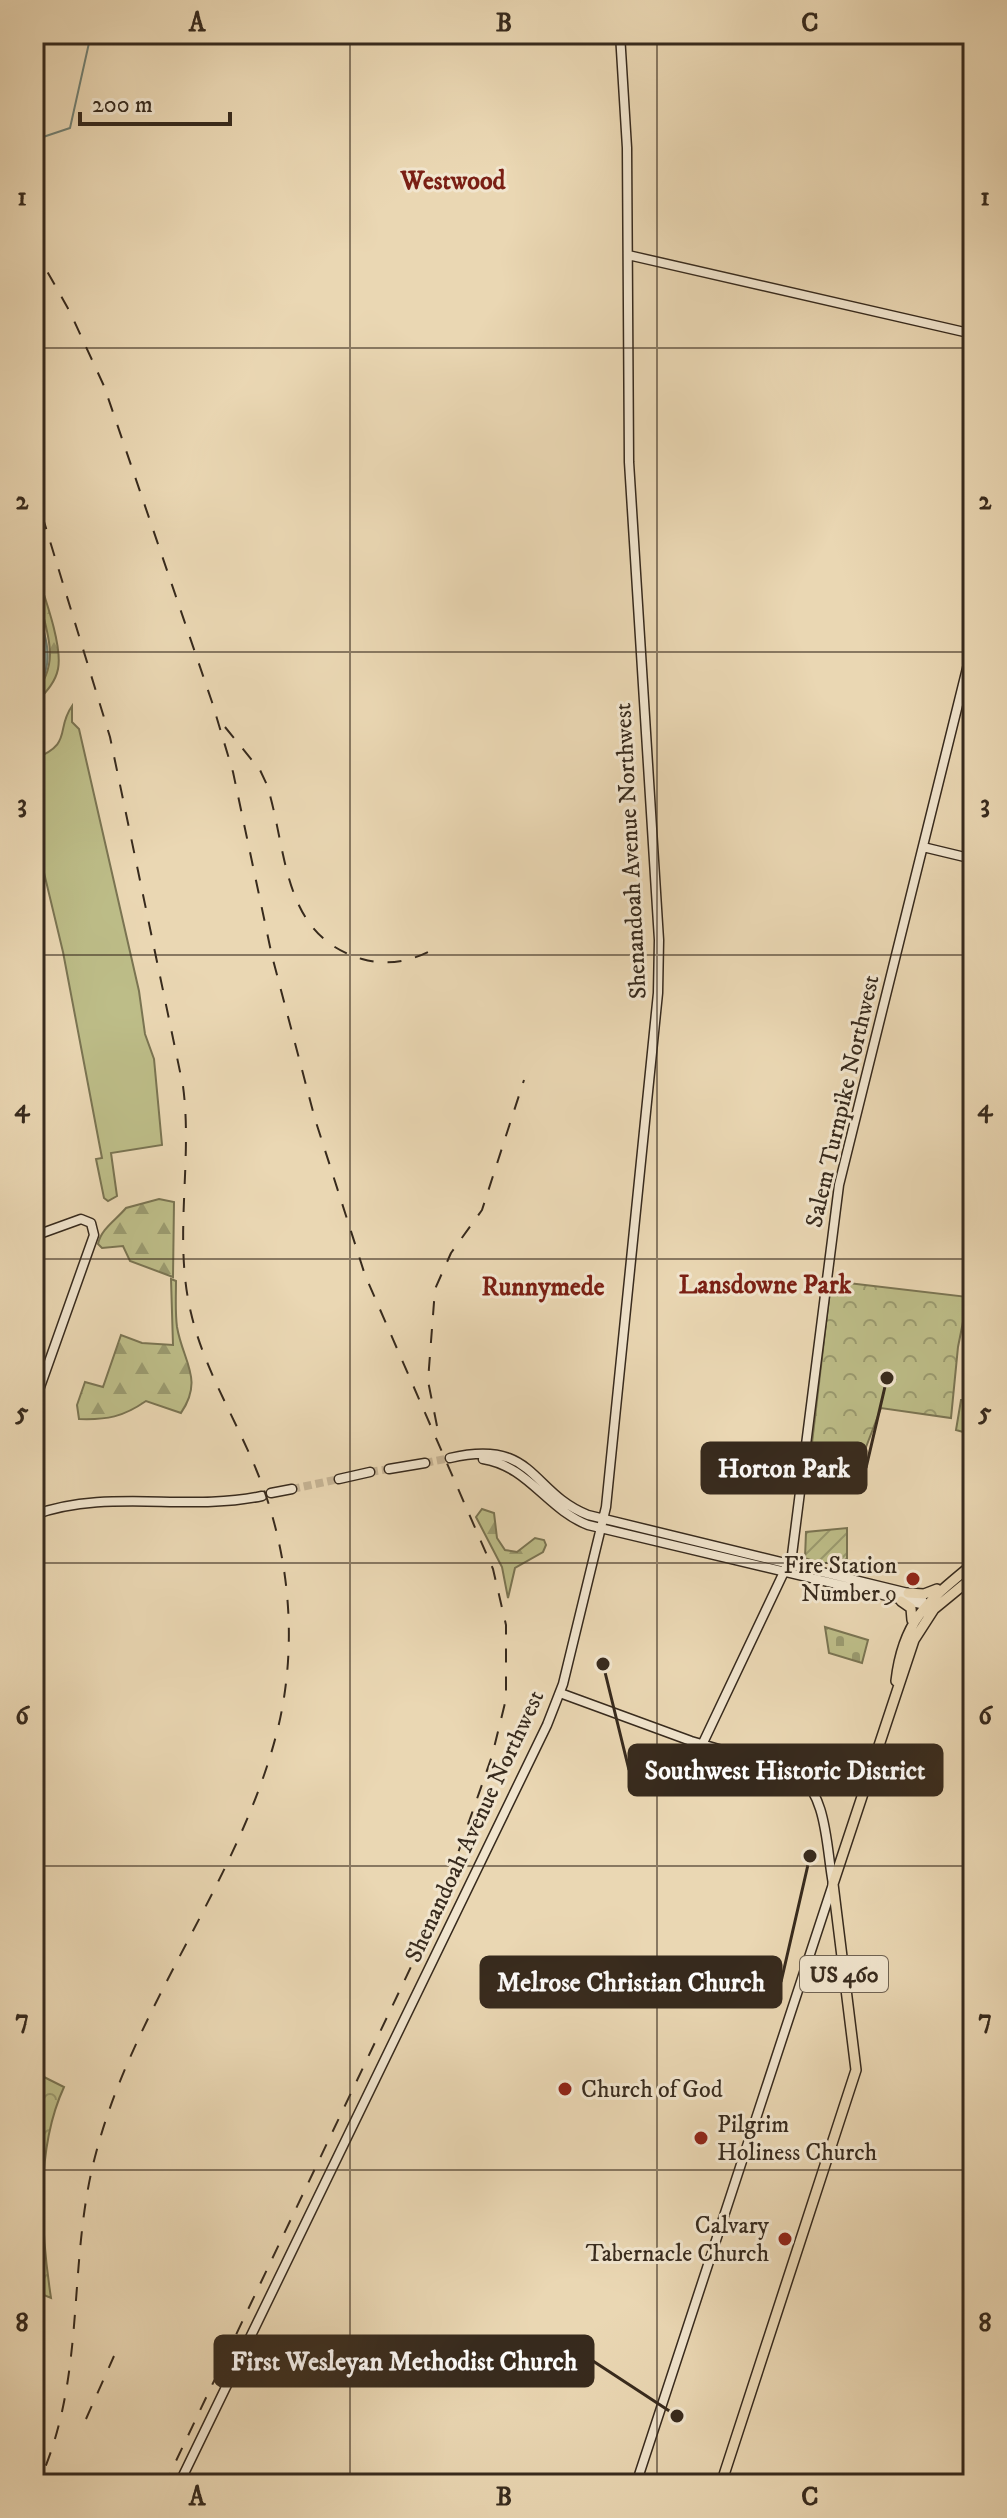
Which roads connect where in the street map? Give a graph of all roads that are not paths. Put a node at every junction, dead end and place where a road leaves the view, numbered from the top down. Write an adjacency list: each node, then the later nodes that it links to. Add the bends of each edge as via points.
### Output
1 (620, 34): 2 (street, Shenandoah Avenue Northwest)
2 (628, 255): 3 (street); 15 (street, Shenandoah Avenue Northwest, via 629,462 659,970)
3 (973, 334)
4 (973, 644): 5 (street, Salem Turnpike Northwest)
5 (923, 847): 6 (street); 17 (street, Salem Turnpike Northwest, via 839,1185)
6 (973, 859)
7 (34, 1236): 8 (street, via 76,1220 91,1223 94,1241)
8 (34, 1404)
9 (425, 1463): 10 (street)
10 (389, 1469)
11 (370, 1472): 12 (street)
12 (339, 1479)
13 (292, 1489): 14 (street, via 221,1503 81,1503)
14 (34, 1515)
15 (603, 1524): 15 (street, via 572,1507 522,1464 486,1454 450,1458 506,1465 566,1515); 17 (street); 24 (street, Shenandoah Avenue Northwest)
16 (973, 1565): 19 (main road, via 932,1592); 21 (main road, US 460)
17 (787, 1570): 19 (street); 26 (street, Salem Turnpike Northwest)
18 (973, 1577): 20 (main road, US 460)
19 (904, 1597): 21 (street, via 921,1598); 22 (main road, via 912,1611)
20 (944, 1600): 21 (main road); 23 (main road, US 460, via 925,1620)
21 (925, 1605): 22 (main road, US 460); 23 (main road, via 909,1641)
22 (911, 1625): 25 (main road, US 460)
23 (911, 1651): 25 (main road, US 460)
24 (560, 1693): 26 (street); 28 (street, Shenandoah Avenue Northwest)
25 (894, 1696): 27 (main road, US 460)
26 (702, 1745): 27 (street, via 795,1771 812,1787)
27 (833, 1884): 29 (street); 30 (main road, US 460, via 857,2063)
28 (179, 2484)
29 (636, 2484)
30 (721, 2484)

